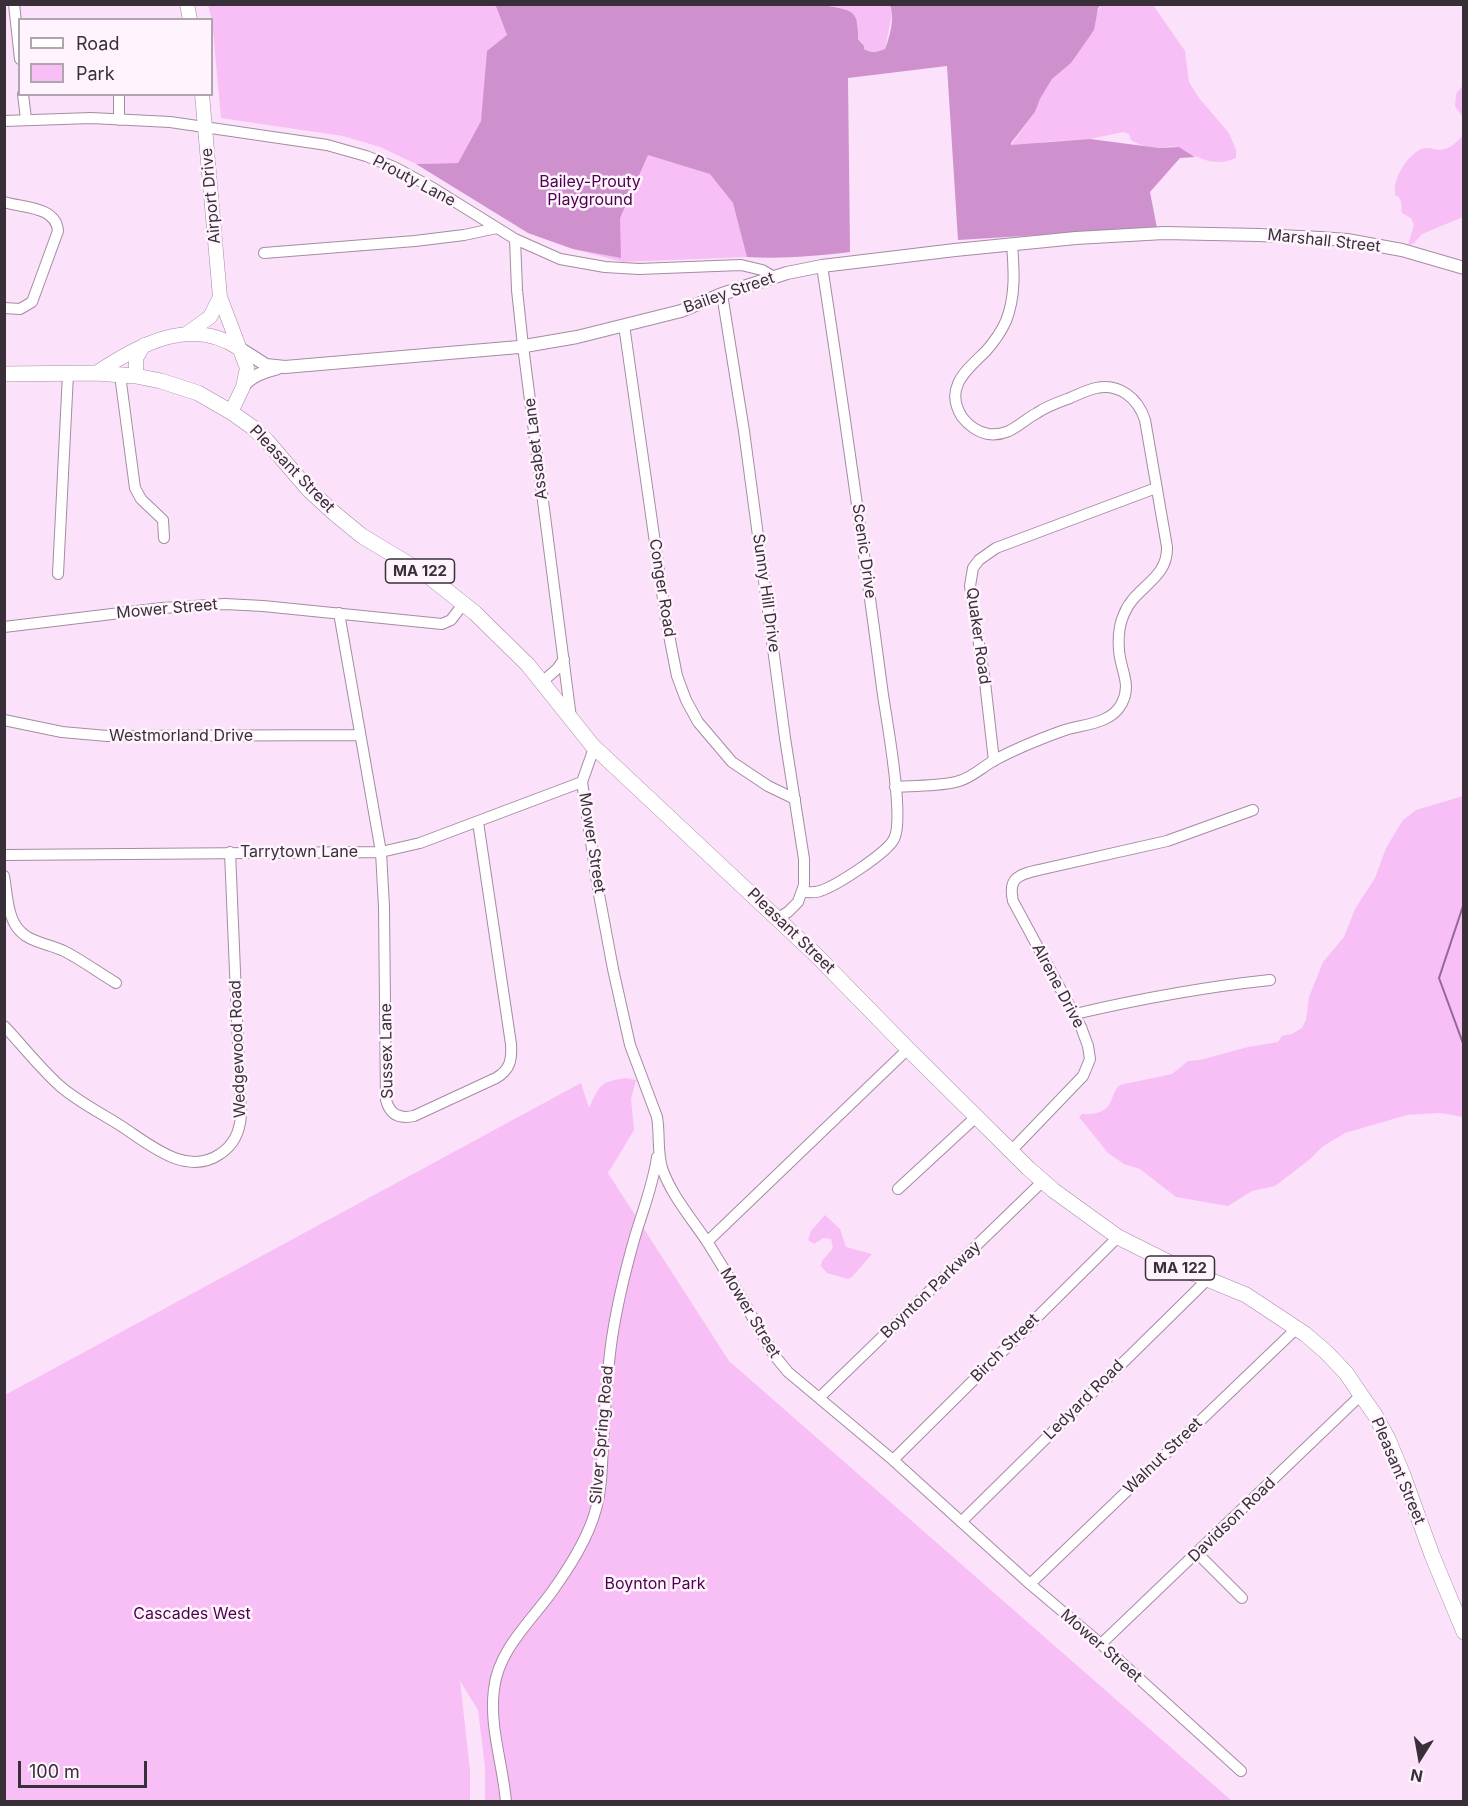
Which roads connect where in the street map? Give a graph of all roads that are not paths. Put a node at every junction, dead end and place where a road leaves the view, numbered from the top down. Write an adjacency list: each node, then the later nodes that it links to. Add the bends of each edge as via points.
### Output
1 (14, 4): 2 (street)
2 (18, 41)
3 (23, 96): 6 (street)
4 (119, 96): 7 (street)
5 (202, 96): 9 (main road, Airport Drive)
6 (26, 119): 7 (street, Prouty Lane); 8 (street, Prouty Lane)
7 (119, 120): 9 (street, Prouty Lane)
8 (4, 121)
9 (205, 127): 11 (street, Prouty Lane, via 302,140 366,156 414,177); 20 (main road, Airport Drive)
10 (4, 202): 21 (street, via 50,214 58,231 33,300 22,308)
11 (497, 228): 13 (street, Prouty Lane); 15 (street, via 415,240)
12 (1181, 233): 14 (street, Bailey Street); 17 (street, Marshall Street, via 1347,240 1402,250)
13 (515, 239): 18 (street, Prouty Lane, via 560,259 588,264 639,269 741,264); 25 (street, Assabet Lane)
14 (1012, 244): 16 (street, Bailey Street); 35 (street, via 1014,283 1010,310 993,343 962,375 956,394 960,412 978,430 1003,434 1042,410 1090,389 1121,391 1143,413)
15 (264, 253)
16 (822, 266): 18 (street, Bailey Street); 49 (street, Scenic Drive)
17 (1464, 268)
18 (774, 277): 19 (street, Bailey Street)
19 (722, 294): 22 (street, Bailey Street); 50 (street, Sunny Hill Drive)
20 (220, 297): 23 (main road, via 210,317); 26 (main road, Airport Drive)
21 (4, 308)
22 (624, 325): 25 (street, Bailey Street); 50 (street, Conger Road, via 666,620 680,684 698,722 732,762)
23 (186, 334): 24 (main road); 26 (main road, via 212,336)
24 (146, 344): 30 (main road); 32 (main road, via 136,358)
25 (523, 346): 27 (street, Bailey Street); 41 (street, Assabet Lane)
26 (241, 349): 27 (street, Bailey Street, via 262,363); 33 (main road, Airport Drive, via 247,368)
27 (280, 367): 33 (street, Bailey Street, via 254,376)
28 (4, 374): 29 (main road, Pleasant Street / MA 122)
29 (68, 374): 30 (main road, Pleasant Street / MA 122); 37 (street)
30 (96, 374): 31 (main road, Pleasant Street / MA 122)
31 (120, 375): 32 (main road, Pleasant Street / MA 122); 36 (street, via 135,488 163,520)
32 (136, 376): 34 (main road, Pleasant Street / MA 122, via 186,388)
33 (243, 387): 34 (main road)
34 (231, 412): 38 (main road, Pleasant Street / MA 122, via 260,434 308,489 362,536 427,575)
35 (1156, 488): 47 (street, via 1166,558 1160,573 1132,599 1121,624 1118,649 1127,685 1122,705 1104,720 1048,737); 47 (street, Quaker Road, via 996,548 973,568 970,586)
36 (164, 538)
37 (58, 574)
38 (464, 603): 39 (street, Mower Street, via 454,617 442,624); 42 (main road, Pleasant Street / MA 122)
39 (339, 613): 40 (street, Mower Street, via 212,604); 45 (street, Sussex Lane)
40 (4, 627)
41 (565, 664): 42 (street); 44 (street, Assabet Lane)
42 (546, 687): 44 (main road, Pleasant Street / MA 122)
43 (4, 720): 45 (street, Westmorland Drive, via 107,736)
44 (571, 721): 46 (main road, Pleasant Street / MA 122)
45 (360, 735): 54 (street, Sussex Lane)
46 (594, 748): 48 (street, Mower Street); 58 (main road, Pleasant Street / MA 122)
47 (993, 761): 49 (street, via 961,781)
48 (582, 782): 52 (street, Tarrytown Lane); 65 (street, Mower Street, via 613,969 630,1045 657,1118)
49 (895, 787): 57 (street, Scenic Drive, via 897,826 889,846 866,866 822,891)
50 (795, 799): 57 (street, Sunny Hill Drive, via 804,859)
51 (1252, 810): 61 (street, Alrene Drive, via 1167,842 1023,873 1015,879 1011,886 1013,901)
52 (478, 822): 54 (street, Tarrytown Lane); 54 (street, Sussex Lane, via 511,1059 500,1075 408,1117 393,1113 386,1101)
53 (230, 852): 54 (street, Tarrytown Lane); 55 (street, Tarrytown Lane); 62 (street, Wedgewood Road, via 242,1115 233,1142 219,1155 192,1162 164,1153 63,1089)
54 (381, 852)
55 (4, 855)
56 (4, 876): 60 (street, via 11,915 23,934 66,952)
57 (802, 892): 58 (street, via 798,902)
58 (778, 918): 63 (main road, Pleasant Street / MA 122)
59 (1270, 980): 61 (street, via 1220,985)
60 (116, 983)
61 (1075, 1014): 66 (street, Alrene Drive, via 1088,1047 1087,1070)
62 (4, 1026)
63 (908, 1049): 64 (main road, Pleasant Street / MA 122); 70 (street)
64 (976, 1118): 66 (main road, Pleasant Street / MA 122); 68 (street)
65 (658, 1152): 70 (street, Mower Street, via 674,1191); 83 (street, Silver Spring Road, via 618,1305 607,1376 601,1480 595,1512 568,1568 509,1649 494,1688 495,1731)
66 (1010, 1152): 67 (main road, Pleasant Street / MA 122)
67 (1043, 1181): 69 (main road, Pleasant Street / MA 122); 74 (street, Boynton Parkway)
68 (898, 1189)
69 (1118, 1237): 71 (main road, Pleasant Street / MA 122); 75 (street, Birch Street)
70 (707, 1242): 74 (street, Mower Street, via 774,1355)
71 (1208, 1279): 72 (main road, Pleasant Street / MA 122, via 1246,1296); 76 (street, Ledyard Road)
72 (1297, 1328): 73 (main road, Pleasant Street / MA 122, via 1326,1352); 78 (street, Walnut Street)
73 (1361, 1395): 77 (street, Davidson Road); 80 (main road, Pleasant Street / MA 122, via 1395,1457)
74 (819, 1398): 75 (street, Mower Street)
75 (893, 1460): 76 (street, Mower Street)
76 (961, 1522): 78 (street, Mower Street)
77 (1197, 1553): 79 (street); 81 (street, Davidson Road)
78 (1030, 1584): 81 (street, Mower Street)
79 (1242, 1598)
80 (1464, 1632)
81 (1101, 1644): 82 (street, Mower Street)
82 (1241, 1771)
83 (506, 1802)

